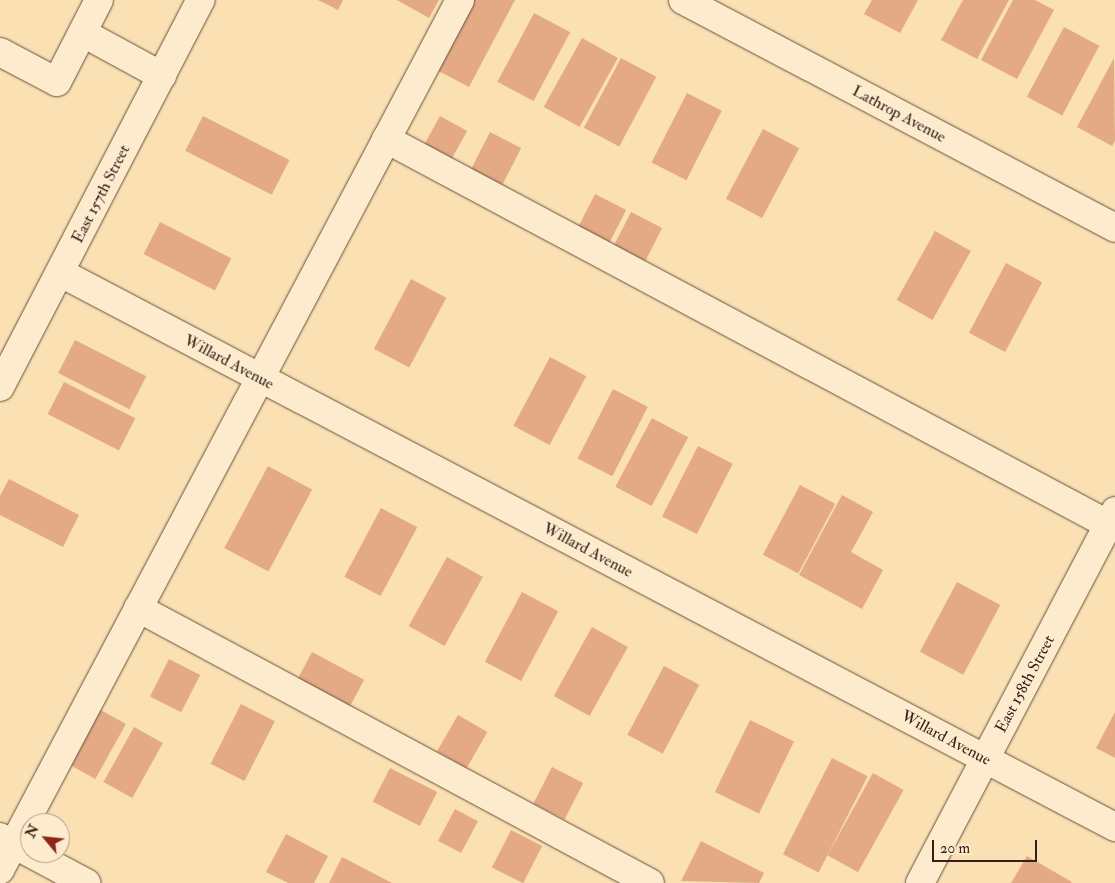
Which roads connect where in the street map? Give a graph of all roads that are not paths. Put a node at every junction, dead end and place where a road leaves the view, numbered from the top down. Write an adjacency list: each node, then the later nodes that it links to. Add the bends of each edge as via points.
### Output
1 (99, 0): 5 (street)
2 (201, 0): 7 (street, East 157th Street)
3 (460, 0): 8 (street)
4 (683, 0): 9 (street, Lathrop Avenue)
5 (83, 33): 6 (street, via 57,82); 7 (street)
6 (0, 52)
7 (162, 76): 10 (street, East 157th Street)
8 (386, 139): 11 (street); 13 (street)
9 (1115, 228)
10 (61, 274): 11 (street, Willard Avenue); 12 (street, East 157th Street)
11 (260, 378): 14 (street); 15 (street, Willard Avenue)
12 (0, 387)
13 (1113, 521): 15 (street, East 158th Street)
14 (138, 608): 17 (street); 20 (street)
15 (985, 759): 16 (street, Willard Avenue); 21 (street, East 158th Street)
16 (1115, 827)
17 (7, 841): 18 (street); 19 (street)
18 (0, 870)
19 (86, 883)
20 (650, 883)
21 (920, 883)

